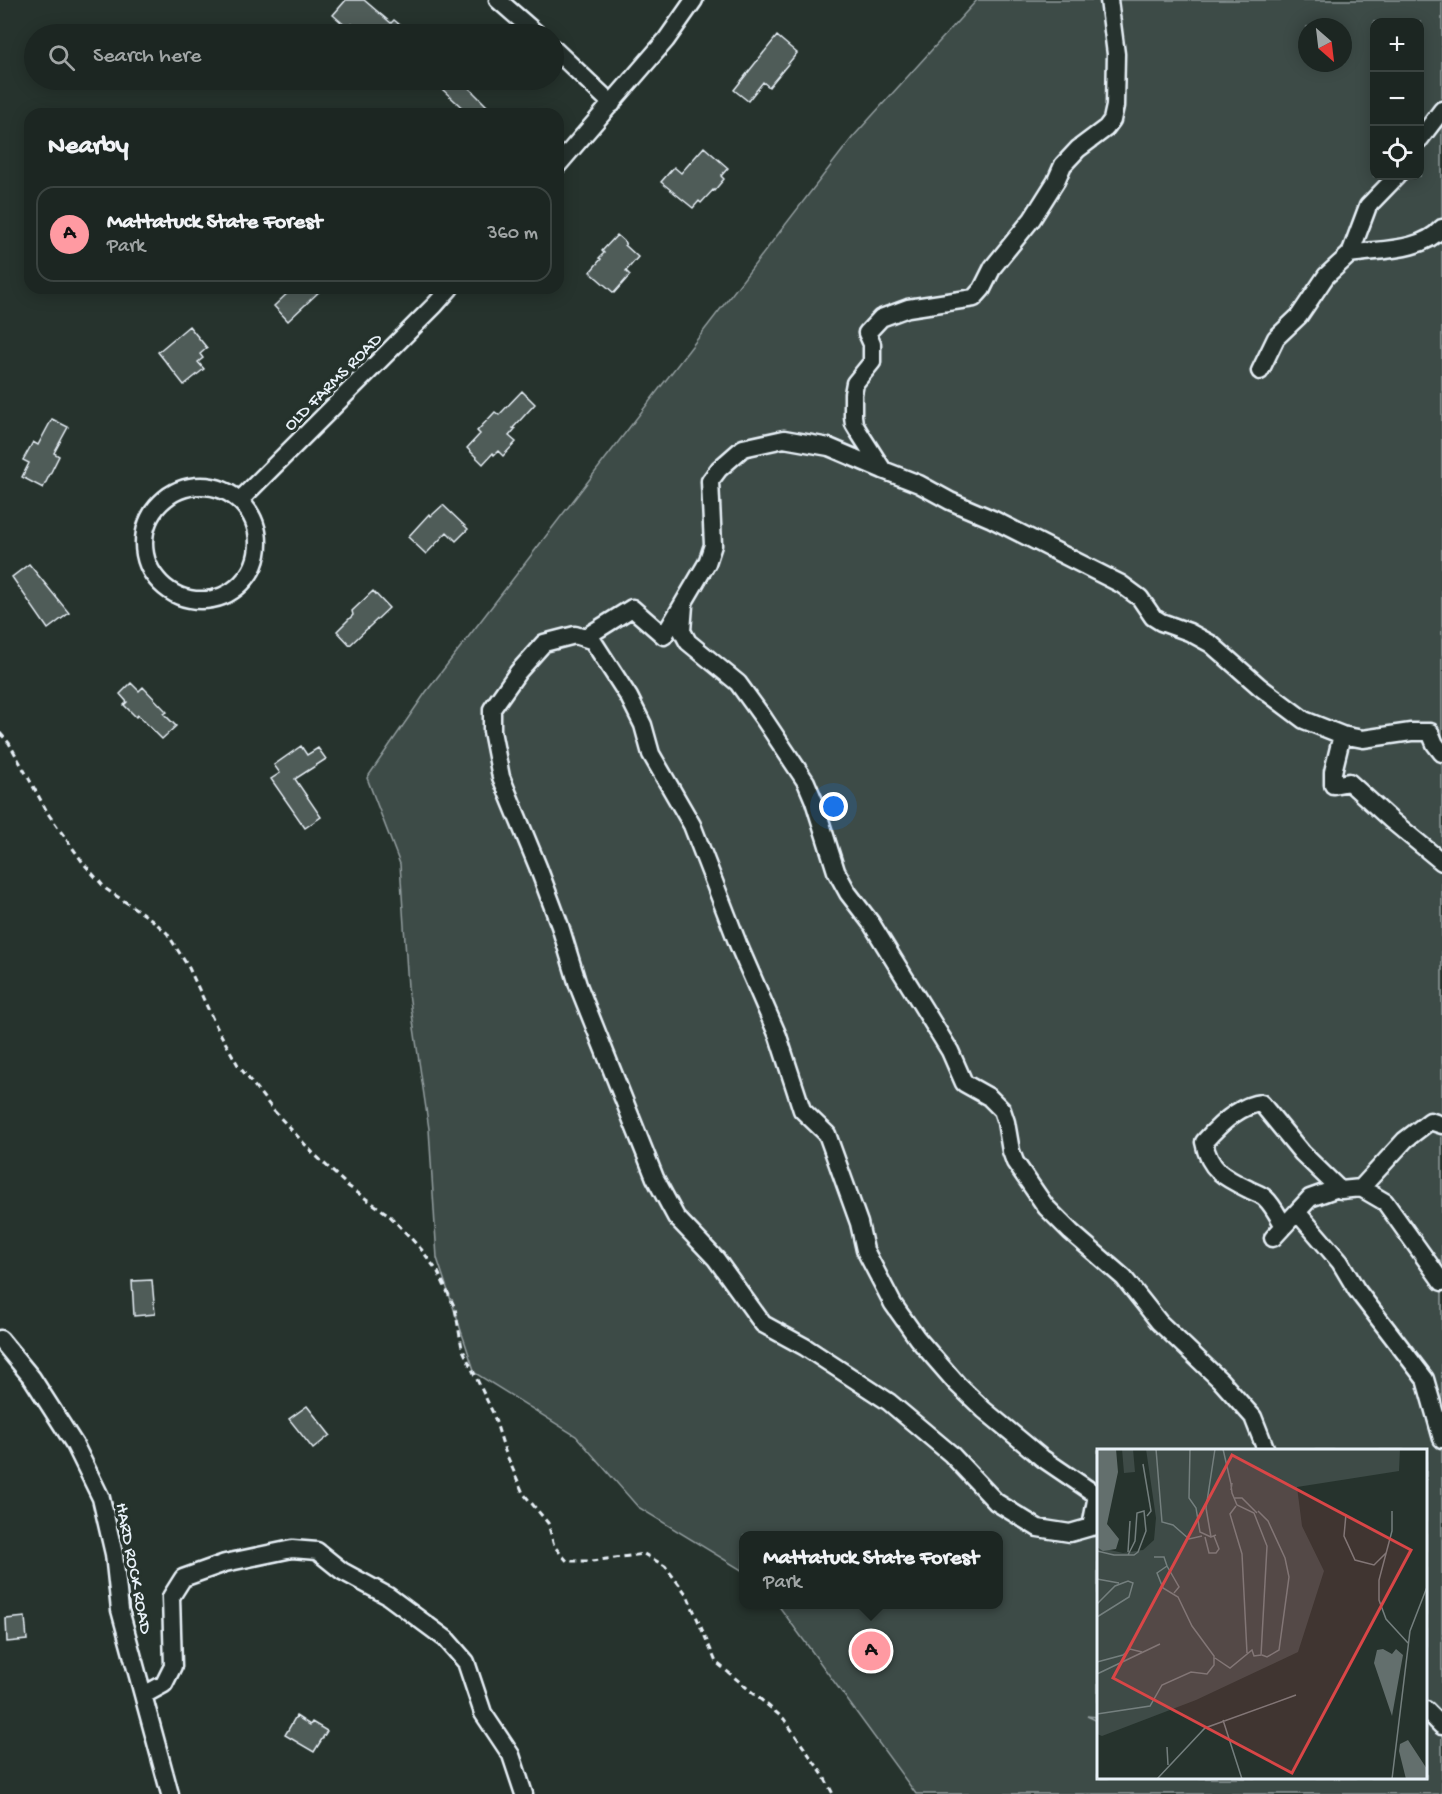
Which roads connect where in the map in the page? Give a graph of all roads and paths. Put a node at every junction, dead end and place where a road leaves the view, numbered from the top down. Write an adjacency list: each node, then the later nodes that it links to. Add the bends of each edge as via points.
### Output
1 (498, 0): 4 (street)
2 (694, 0): 6 (street)
3 (1109, 0): 15 (street, via 1116,54 1112,120 1063,165 1032,219 993,267 974,298 908,308 881,318 867,333 872,344 872,362 855,383 853,416 854,424)
4 (526, 24)
5 (564, 58): 6 (street)
6 (612, 104): 9 (street)
7 (1442, 110): 8 (street)
8 (1424, 133)
9 (564, 158)
10 (1393, 180): 12 (street, via 1368,206)
11 (1442, 228): 12 (street, via 1437,235 1418,244)
12 (1350, 254): 14 (street, via 1326,276 1299,316 1276,338)
13 (444, 294): 16 (street, OLD FARMS ROAD)
14 (1260, 371)
15 (883, 470): 17 (street, via 829,447 784,439 744,448 710,481 714,545); 20 (street, via 1121,584 1140,598 1153,617 1211,644 1304,720)
16 (240, 500): 16 (street, via 249,511 259,538 254,566 240,585 214,599 195,600 162,585 151,571 144,544 150,517 161,502 176,491 194,486 210,486)
17 (684, 603): 18 (street, via 664,636 632,609 589,635); 30 (street, via 682,630 688,642 738,683 806,782 836,871 848,893 928,1014 964,1083 989,1097 1002,1110 1011,1151 1046,1207 1124,1278 1159,1322 1220,1380 1253,1417)
18 (591, 640): 31 (street, via 629,697 651,754 692,825 778,1035 802,1110 827,1134 865,1250 893,1304 917,1338 984,1410 1042,1458); 33 (street, via 575,635 544,643 492,709 492,731 501,777 560,926 578,985 655,1179 676,1217 716,1259 763,1324 889,1402 951,1454 996,1502 1038,1528 1070,1533)
19 (0, 733): 39 (path, via 49,815 84,864 106,889 167,933 238,1065 273,1111 348,1186 389,1215 438,1272 455,1308 462,1348 493,1413 505,1451 523,1493 548,1523 554,1546 567,1561 644,1554 665,1566 687,1595 716,1662 784,1719)
20 (1342, 735): 21 (street, via 1363,739 1430,732); 22 (street, via 1333,785 1349,782)
21 (1442, 753)
22 (1442, 862)
23 (1442, 1125): 25 (street, via 1430,1121 1405,1140)
24 (1338, 1188): 25 (street); 26 (street, via 1310,1198); 26 (street, via 1302,1153 1261,1103 1249,1104 1216,1128 1204,1142 1206,1154 1221,1174 1265,1198 1279,1232)
25 (1361, 1188): 27 (street, via 1385,1202)
26 (1297, 1212): 29 (street, via 1341,1262 1356,1289 1425,1379)
27 (1442, 1282)
28 (0, 1339): 34 (street, HARD ROCK ROAD, via 32,1378 75,1445 101,1498 114,1554 120,1610)
29 (1442, 1439)
30 (1266, 1449)
31 (1097, 1494)
32 (1097, 1506): 33 (street)
33 (1095, 1527)
34 (144, 1695): 37 (street, HARD ROCK ROAD); 38 (street, via 164,1684 173,1666 171,1597 183,1578 225,1563 292,1550 317,1551 446,1639 466,1662 483,1713 511,1755)
35 (1427, 1712): 36 (street)
36 (1442, 1726)
37 (170, 1794)
38 (524, 1794)
39 (833, 1794)

